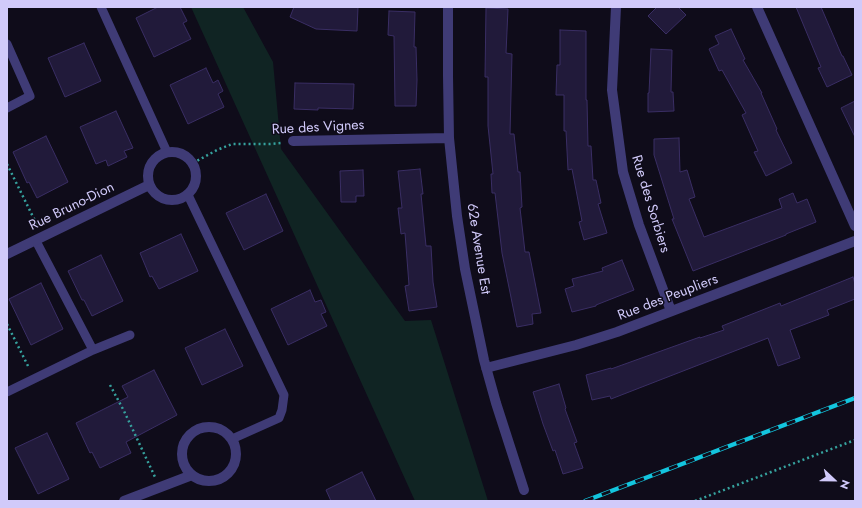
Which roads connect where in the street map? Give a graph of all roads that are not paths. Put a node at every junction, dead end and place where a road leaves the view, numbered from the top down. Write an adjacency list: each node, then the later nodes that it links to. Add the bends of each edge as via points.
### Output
1 (101, 7): 9 (lane)
2 (448, 7): 7 (street, 62e Avenue Est)
3 (616, 7): 16 (street, Rue des Sorbiers, via 612,90 623,172 639,225)
4 (757, 7): 12 (street)
5 (7, 44): 6 (lane, via 30,96)
6 (7, 108)
7 (449, 138): 8 (street, Rue des Vignes); 19 (street, 62e Avenue Est, via 465,269)
8 (294, 141)
9 (167, 152): 10 (street, via 155,158 150,166); 11 (street, via 184,154 193,163 197,177)
10 (149, 185): 11 (street, via 157,195 169,201); 13 (street, Rue Bruno-Dion)
11 (188, 195): 21 (lane, via 284,395 280,418)
12 (855, 226)
13 (39, 239): 15 (street, Rue Bruno-Dion); 18 (lane)
14 (855, 241): 16 (street, Rue des Peupliers)
15 (7, 254)
16 (671, 311): 19 (street, Rue des Peupliers, via 589,341)
17 (130, 335): 18 (lane)
18 (93, 350): 20 (lane)
19 (486, 368): 23 (street, 62e Avenue Est)
20 (7, 392)
21 (232, 439): 22 (street, via 236,454 234,465 226,475 205,481); 22 (street, via 222,430 213,427 204,427 190,434 182,450 186,468)
22 (192, 475): 24 (street)
23 (524, 490)
24 (124, 501)

